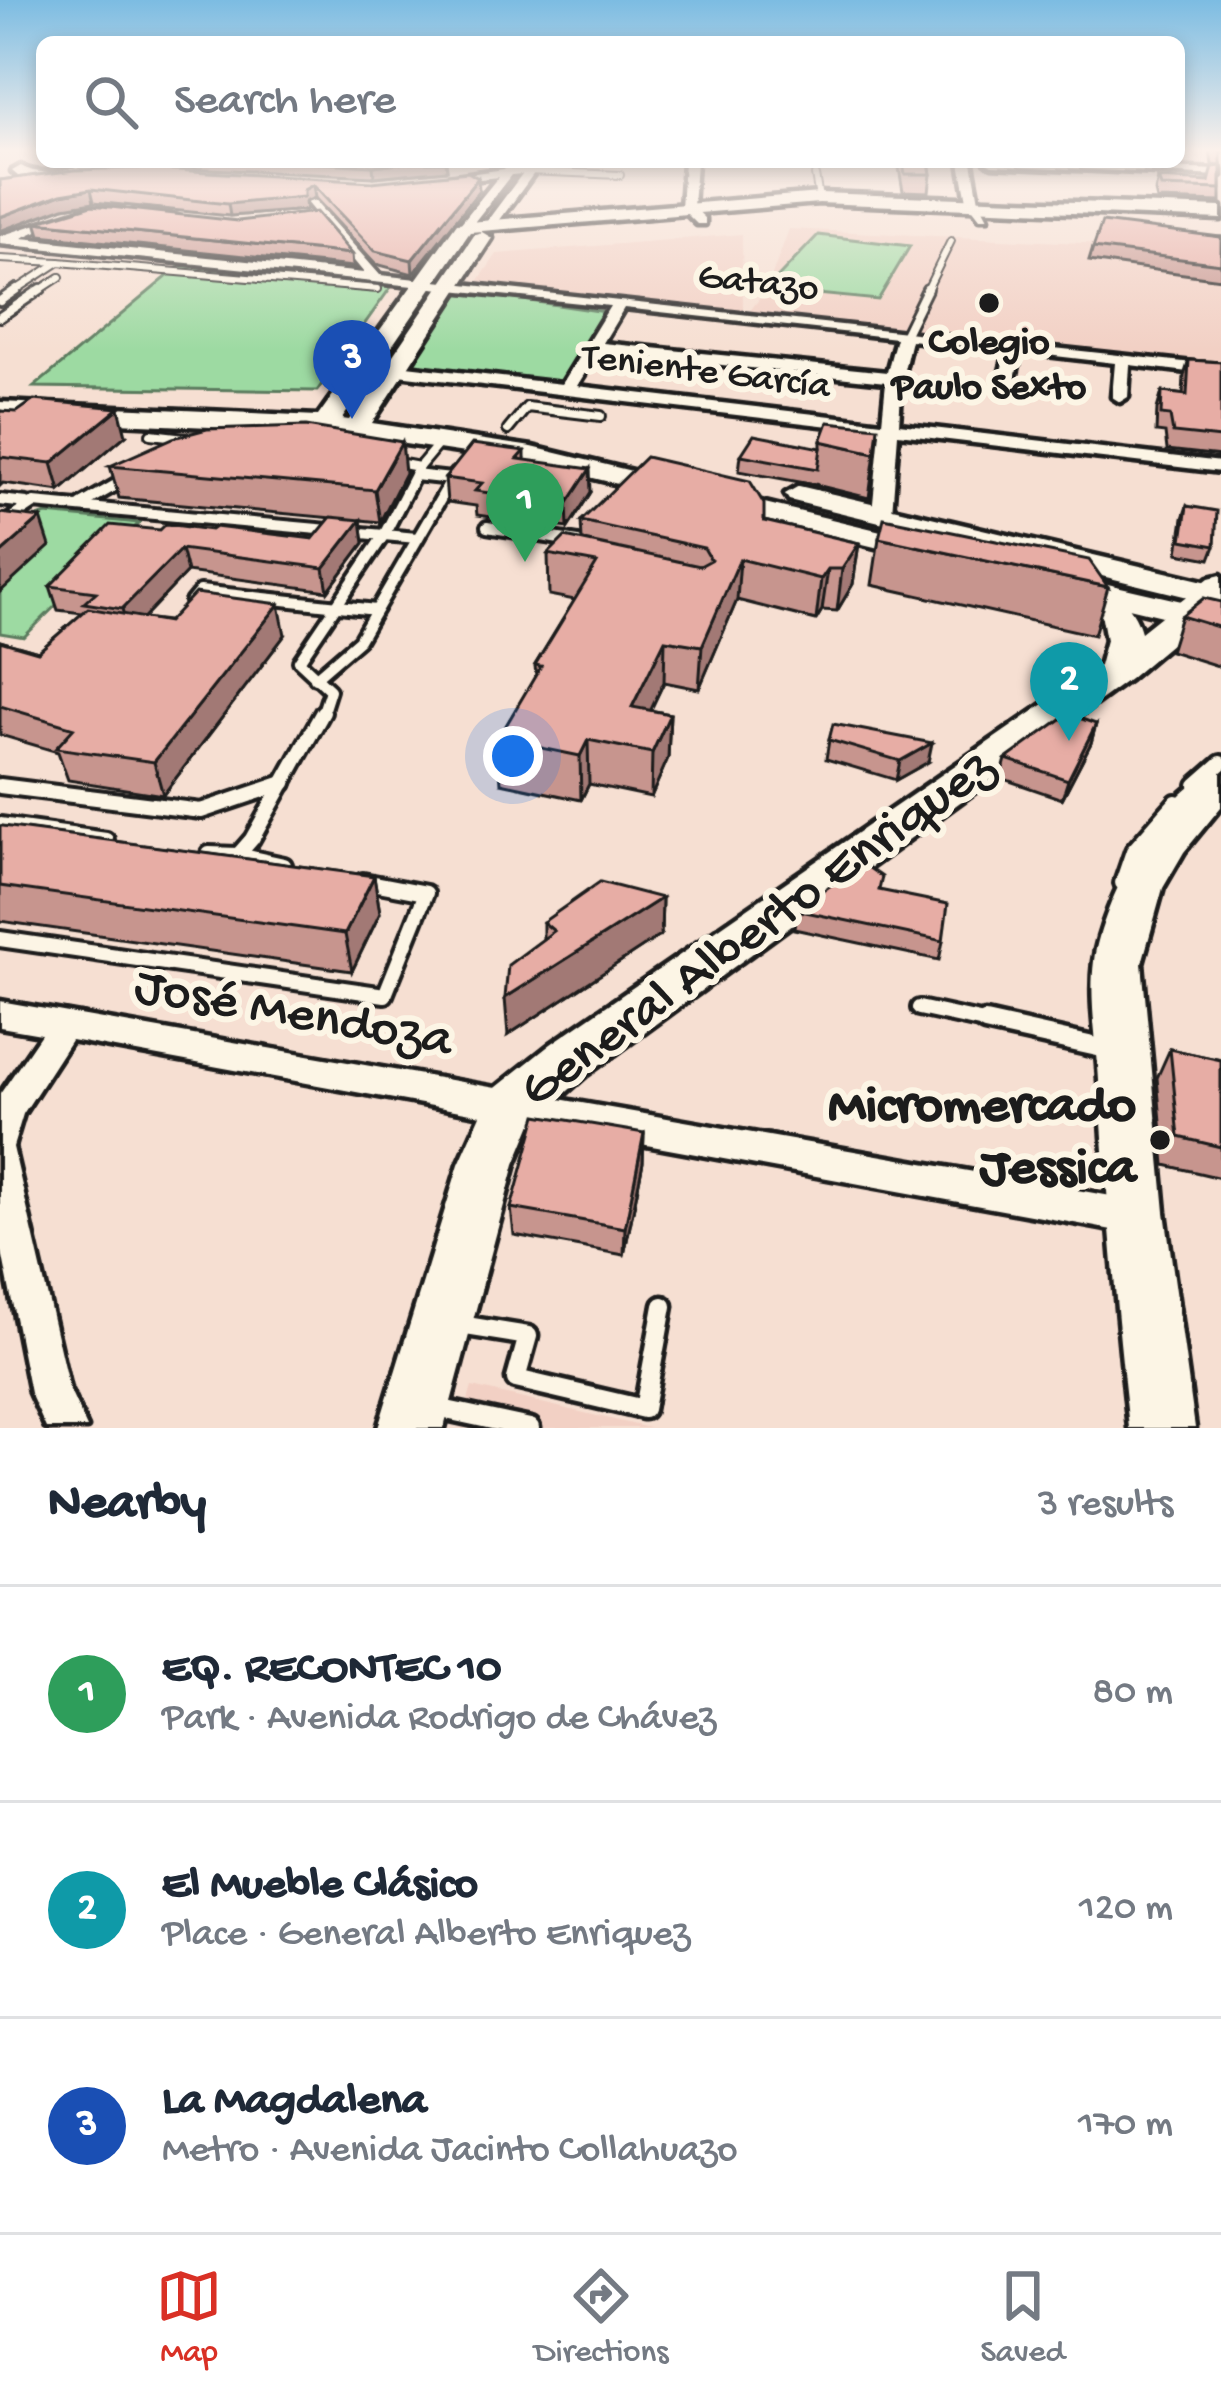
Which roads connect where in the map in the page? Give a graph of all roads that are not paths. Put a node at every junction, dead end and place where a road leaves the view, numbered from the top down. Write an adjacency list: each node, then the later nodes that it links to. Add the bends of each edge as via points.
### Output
1 (323, 216): 20 (street)
2 (57, 217): 13 (street)
3 (169, 217): 10 (street)
4 (317, 217): 9 (street)
5 (482, 217): 12 (street)
6 (487, 217): 12 (street)
7 (662, 217): 12 (street)
8 (1073, 217): 11 (street)
9 (303, 218)
10 (190, 221)
11 (1221, 230)
12 (473, 232): 21 (street); 22 (street)
13 (3, 240): 17 (street, Gatazo)
14 (952, 241): 26 (lane)
15 (0, 259): 16 (lane)
16 (59, 262): 18 (lane); 23 (lane)
17 (226, 262): 18 (lane); 20 (street, Gatazo)
18 (211, 274): 20 (lane)
19 (60, 277): 25 (lane)
20 (376, 283): 21 (street, Gatazo)
21 (423, 283): 22 (street, Gatazo); 39 (street)
22 (454, 286): 24 (street, Gatazo); 30 (street)
23 (0, 302)
24 (619, 304): 26 (street, Gatazo); 27 (street)
25 (0, 317)
26 (904, 335): 28 (street, Gatazo); 32 (street)
27 (596, 346): 32 (street); 34 (street)
28 (1014, 348): 29 (street, Gatazo); 33 (street)
29 (1123, 359): 31 (street, Gatazo); 36 (street)
30 (398, 370): 34 (street, Teniente García); 39 (street)
31 (1221, 371)
32 (894, 379): 41 (street)
33 (1006, 383)
34 (566, 391): 41 (street, Teniente García)
35 (0, 397): 39 (street)
36 (1120, 398)
37 (0, 410): 39 (street)
38 (602, 416): 40 (lane, via 527,407)
39 (347, 417): 43 (street)
40 (508, 430): 43 (street); 53 (street)
41 (890, 430): 46 (street, Teniente García); 53 (street)
42 (152, 434): 44 (lane)
43 (457, 439): 47 (lane); 49 (lane); 59 (street, via 636,492)
44 (206, 441)
45 (383, 461): 47 (lane)
46 (1221, 467)
47 (417, 471): 49 (lane); 56 (lane)
48 (144, 472): 52 (lane)
49 (451, 479): 57 (lane)
50 (0, 500): 51 (lane)
51 (28, 503): 52 (lane); 54 (lane)
52 (80, 505): 56 (lane)
53 (882, 513): 60 (street)
54 (0, 526)
55 (488, 527): 58 (lane, via 585,543)
56 (384, 535): 57 (lane); 61 (lane)
57 (417, 538): 62 (lane)
58 (574, 554)
59 (1077, 586): 60 (street); 64 (main road, via 1112,603 1124,624)
60 (1214, 599): 64 (main road, General Alberto Enriquez)
61 (337, 606): 62 (lane); 63 (lane, via 200,591); 65 (lane, via 299,661)
62 (376, 610): 65 (lane, via 333,668)
63 (176, 621)
64 (1116, 671): 81 (main road, General Alberto Enriquez)
65 (314, 678): 68 (lane, via 330,690 327,705)
66 (1221, 763): 80 (lane, via 1133,850 1109,957)
67 (1221, 783): 80 (main road, via 1181,826 1135,900 1118,962)
68 (284, 784): 69 (lane, via 201,811); 73 (lane)
69 (0, 786)
70 (0, 825): 71 (lane)
71 (131, 844)
72 (196, 853): 73 (lane)
73 (238, 855): 74 (lane)
74 (304, 869)
75 (349, 878): 76 (lane, via 426,893 385,995)
76 (0, 939)
77 (920, 1008): 80 (lane)
78 (0, 1014): 79 (street, José Mendoza)
79 (63, 1025): 81 (street, José Mendoza); 82 (street, via 8,1110)
80 (1118, 1052): 84 (lane); 85 (main road)
81 (511, 1108): 85 (street, José Mendoza); 87 (main road, General Alberto Enriquez)
82 (0, 1139)
83 (0, 1155): 89 (street, via 39,1349)
84 (1113, 1167)
85 (1119, 1215): 91 (main road)
86 (663, 1306): 87 (lane, via 644,1408 516,1379 528,1336)
87 (442, 1322): 88 (main road, General Alberto Enriquez)
88 (415, 1416): 90 (lane)
89 (67, 1428)
90 (530, 1428)
91 (1162, 1428)

